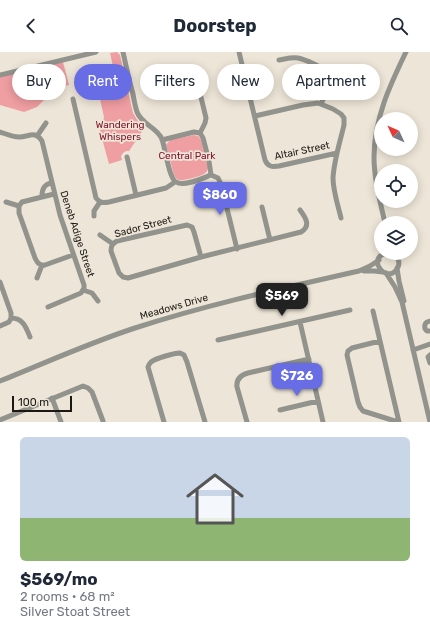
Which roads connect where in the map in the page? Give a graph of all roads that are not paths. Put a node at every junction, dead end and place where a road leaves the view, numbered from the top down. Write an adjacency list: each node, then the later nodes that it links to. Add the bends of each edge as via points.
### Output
1 (96, 52): 5 (street)
2 (123, 52): 16 (street, via 137,112 144,123 157,132)
3 (239, 52): 11 (street, Altair Street)
4 (406, 52): 31 (street, via 383,104 376,133 376,186)
5 (83, 54): 7 (street)
6 (279, 60): 10 (street, via 300,58 329,73 332,80)
7 (0, 75)
8 (73, 99): 26 (street, via 96,198)
9 (202, 100): 14 (street, via 206,118)
10 (321, 104): 11 (street, via 307,104); 17 (street, via 338,112 344,118)
11 (255, 116): 17 (street, Altair Street, via 265,160 269,166)
12 (46, 123): 15 (street)
13 (0, 132): 15 (street, via 17,136)
14 (200, 133): 16 (street, via 194,132); 19 (street)
15 (37, 136): 21 (street, Deneb Adige Street, via 42,141)
16 (162, 140): 20 (street)
17 (338, 153): 32 (street, via 334,182)
18 (127, 157): 23 (street)
19 (211, 175): 20 (street, via 186,183); 36 (street, via 218,178 222,184)
20 (175, 182): 23 (street, via 166,188)
21 (52, 183): 22 (street, Deneb Adige Street); 24 (street, via 43,188)
22 (54, 194): 24 (street); 37 (street, Deneb Adige Street)
23 (136, 195): 26 (street)
24 (42, 196): 27 (street, via 24,201)
25 (6, 202): 27 (street)
26 (100, 202): 30 (street)
27 (19, 206): 42 (street, via 34,258)
28 (262, 207): 34 (street)
29 (300, 210): 34 (street, Sador Street, via 306,221 304,231)
30 (94, 216)
31 (383, 216)
32 (341, 218)
33 (100, 235): 35 (street)
34 (270, 240): 36 (street, Sador Street)
35 (113, 244): 38 (street, Sador Street, via 188,225 192,227); 38 (street, Sador Street, via 113,258 119,273 125,278)
36 (237, 249): 38 (street, Sador Street)
37 (73, 256): 42 (street); 48 (street, Deneb Adige Street)
38 (201, 257)
39 (377, 260): 44 (street, Meadows Drive)
40 (379, 260): 45 (street, via 378,267)
41 (398, 260): 43 (street)
42 (42, 266): 46 (street)
43 (397, 268): 45 (street, via 392,273); 62 (street)
44 (359, 271): 45 (street, Meadows Drive); 66 (street, Meadows Drive, via 226,302 135,328)
45 (384, 273): 62 (street, via 400,297)
46 (37, 278)
47 (0, 282): 53 (street)
48 (84, 290): 49 (street, via 92,293); 50 (street, Deneb Adige Street, via 79,295)
49 (98, 301)
50 (48, 307)
51 (350, 310): 55 (street)
52 (373, 311): 60 (street)
53 (11, 318): 56 (street, via 8,323); 58 (street, via 22,321)
54 (430, 321): 57 (street, via 425,325 426,330)
55 (300, 322): 59 (street); 64 (street)
56 (0, 326)
57 (430, 331)
58 (30, 337)
59 (218, 340)
60 (380, 341): 79 (street); 79 (street, via 348,351 352,378 361,409)
61 (428, 344): 62 (street)
62 (414, 347): 69 (street); 80 (street)
63 (430, 355): 65 (street)
64 (309, 359): 68 (street); 77 (street, via 241,376 237,381 237,387)
65 (430, 363)
66 (0, 381)
67 (52, 398): 72 (street); 73 (street, via 85,386 92,392); 74 (street)
68 (318, 401): 70 (street); 78 (street)
69 (429, 405): 71 (street)
70 (280, 410)
71 (430, 410)
72 (0, 420)
73 (103, 420)
74 (61, 422)
75 (164, 422): 76 (street, via 148,365 155,360 180,353 187,362)
76 (205, 422)
77 (247, 422)
78 (323, 422)
79 (398, 422)
80 (430, 422)

